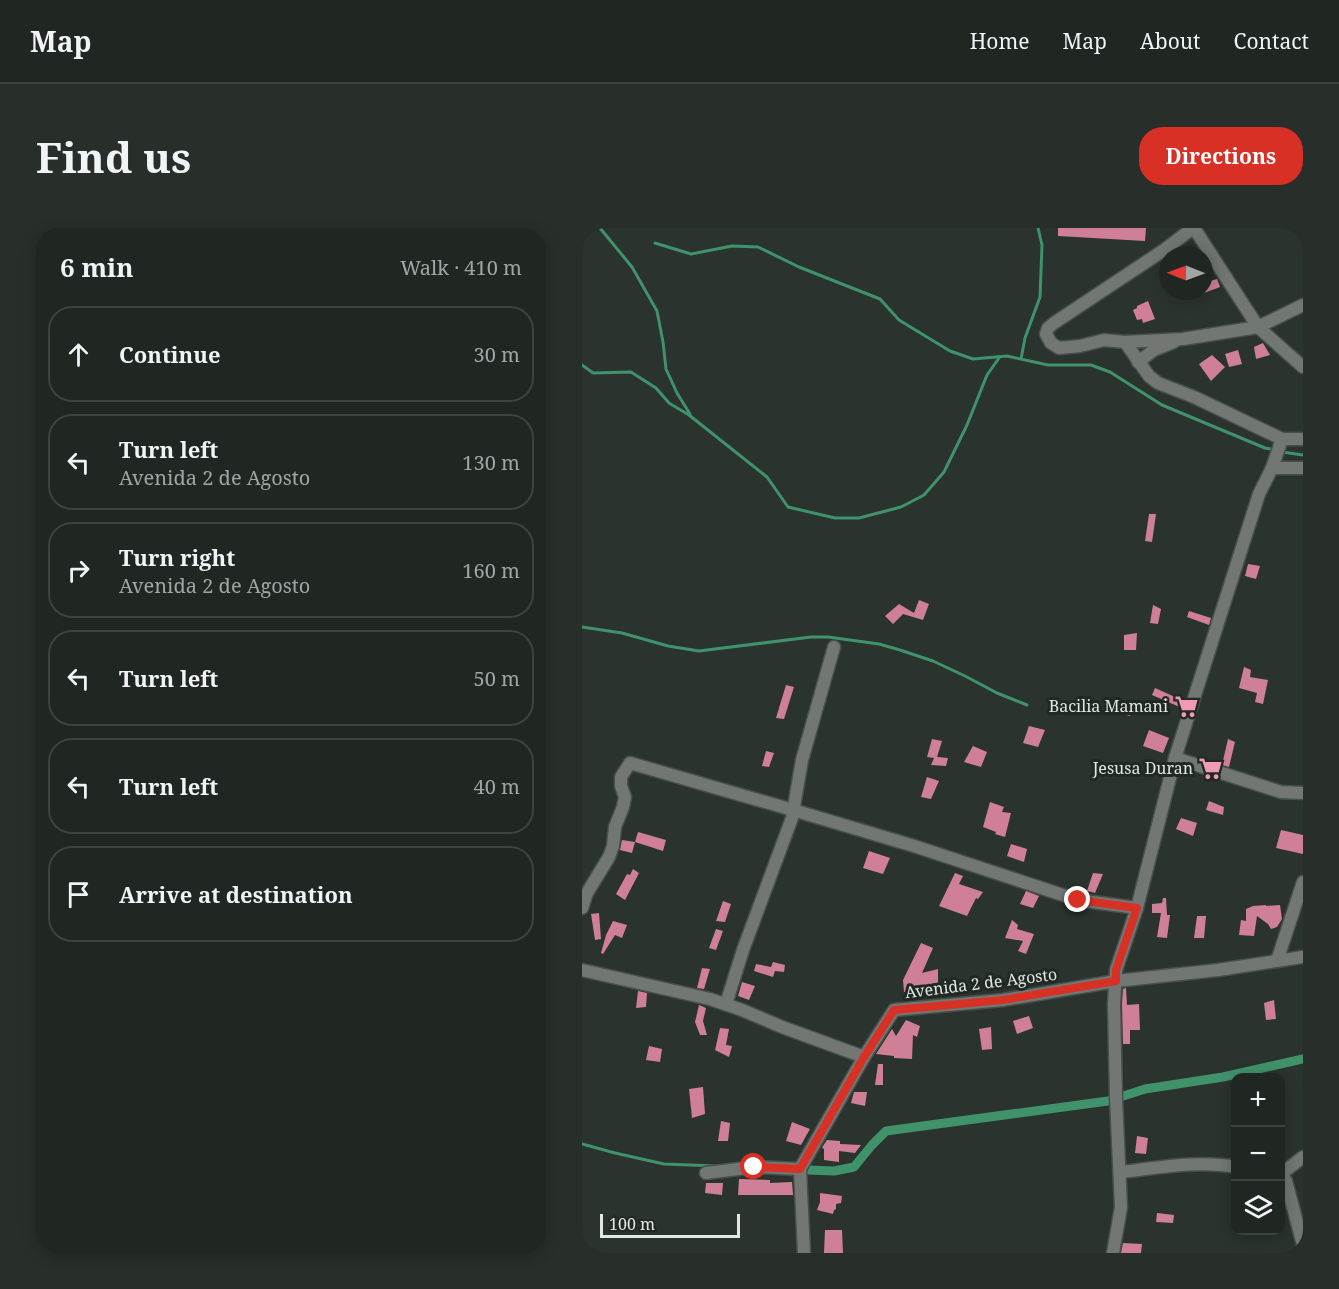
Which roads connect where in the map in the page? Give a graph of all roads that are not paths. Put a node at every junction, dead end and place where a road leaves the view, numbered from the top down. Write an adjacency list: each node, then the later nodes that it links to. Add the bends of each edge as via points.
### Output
1 (1194, 228): 3 (street); 5 (street, via 1054,323 1046,334 1051,344 1059,348 1104,340)
2 (1303, 305): 3 (street)
3 (1258, 327): 4 (street); 7 (street)
4 (1183, 339): 5 (street); 6 (street, via 1154,350)
5 (1125, 342): 6 (street)
6 (1138, 362): 9 (street, via 1158,383 1194,397)
7 (1303, 367)
8 (1303, 439): 9 (street)
9 (1280, 447): 10 (street)
10 (1272, 468): 11 (street); 13 (street, via 1259,494)
11 (1303, 468)
12 (834, 646): 15 (street, via 802,760)
13 (1175, 758): 14 (street, via 1281,792); 18 (street)
14 (1303, 793)
15 (793, 810): 17 (street, via 630,763 621,777 625,797 613,846); 18 (street, via 1078,900); 23 (street)
16 (1303, 882): 20 (street)
17 (582, 908)
18 (1137, 908): 22 (street, via 1116,970)
19 (1303, 957): 20 (street, Avenida 2 de Agosto)
20 (1276, 961): 22 (street, Avenida 2 de Agosto)
21 (582, 970): 23 (street)
22 (1116, 981): 24 (street, Avenida 2 de Agosto, via 1003,1000 894,1010); 28 (street)
23 (726, 1004): 24 (street)
24 (864, 1057): 27 (street, Avenida 2 de Agosto)
25 (1303, 1158): 29 (street)
26 (1231, 1166): 28 (street, via 1191,1165)
27 (800, 1169): 30 (street, via 754,1167); 33 (street)
28 (1120, 1172): 34 (street, via 1121,1208)
29 (1285, 1172)
30 (706, 1173)
31 (1285, 1180): 32 (street)
32 (1303, 1245)
33 (804, 1253)
34 (1113, 1253)

